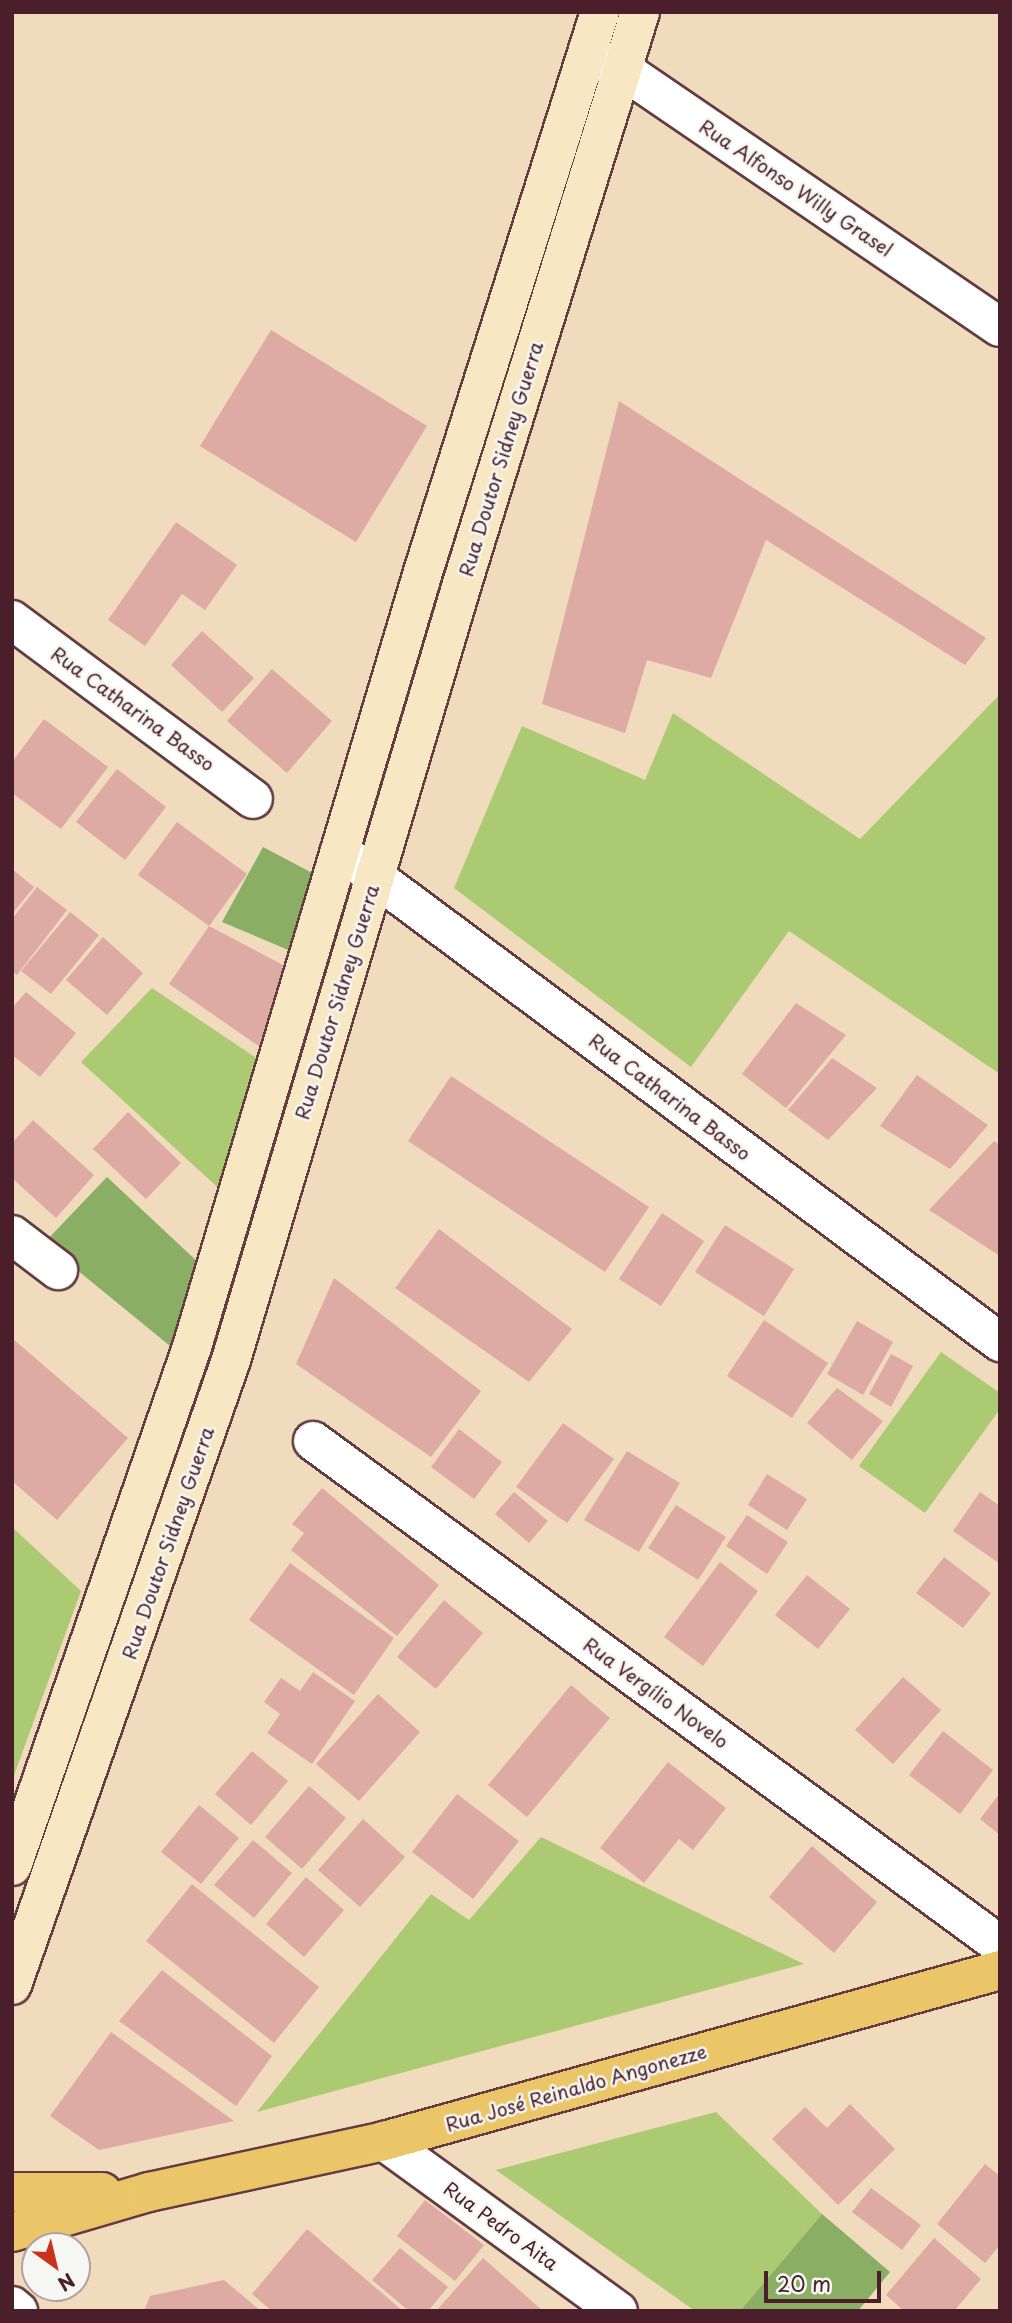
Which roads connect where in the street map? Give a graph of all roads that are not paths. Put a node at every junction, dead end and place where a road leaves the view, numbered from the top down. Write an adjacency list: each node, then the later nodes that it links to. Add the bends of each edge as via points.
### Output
1 (600, 12): 3 (main road, Rua Doutor Sidney Guerra)
2 (640, 12): 4 (main road, Rua Doutor Sidney Guerra)
3 (587, 57): 4 (street, Rua Alfonso Willy Grasel); 8 (main road, Rua Doutor Sidney Guerra)
4 (623, 70): 5 (street, Rua Alfonso Willy Grasel); 9 (main road, Rua Doutor Sidney Guerra)
5 (1000, 327)
6 (12, 620): 7 (street, Rua Catharina Basso)
7 (253, 799)
8 (340, 851): 9 (street, Rua Catharina Basso); 14 (main road, Rua Doutor Sidney Guerra, via 192,1347)
9 (375, 877): 12 (street, Rua Catharina Basso); 17 (main road, Rua Doutor Sidney Guerra, via 216,1404)
10 (12, 1235): 11 (street)
11 (58, 1270)
12 (1000, 1342)
13 (313, 1441): 15 (street, Rua Vergílio Novelo)
14 (12, 1865)
15 (1000, 1945)
16 (1000, 1970): 18 (main road, Rua José Reinaldo Angonezze)
17 (12, 1984)
18 (384, 2141): 20 (main road, Rua José Reinaldo Angonezze); 24 (street, Rua Pedro Aita)
19 (12, 2192): 20 (main road, Rua José Reinaldo Angonezze)
20 (149, 2192): 21 (main road, Rua José Reinaldo Angonezze)
21 (12, 2232)
22 (12, 2306): 23 (street)
23 (18, 2311)
24 (618, 2311)

